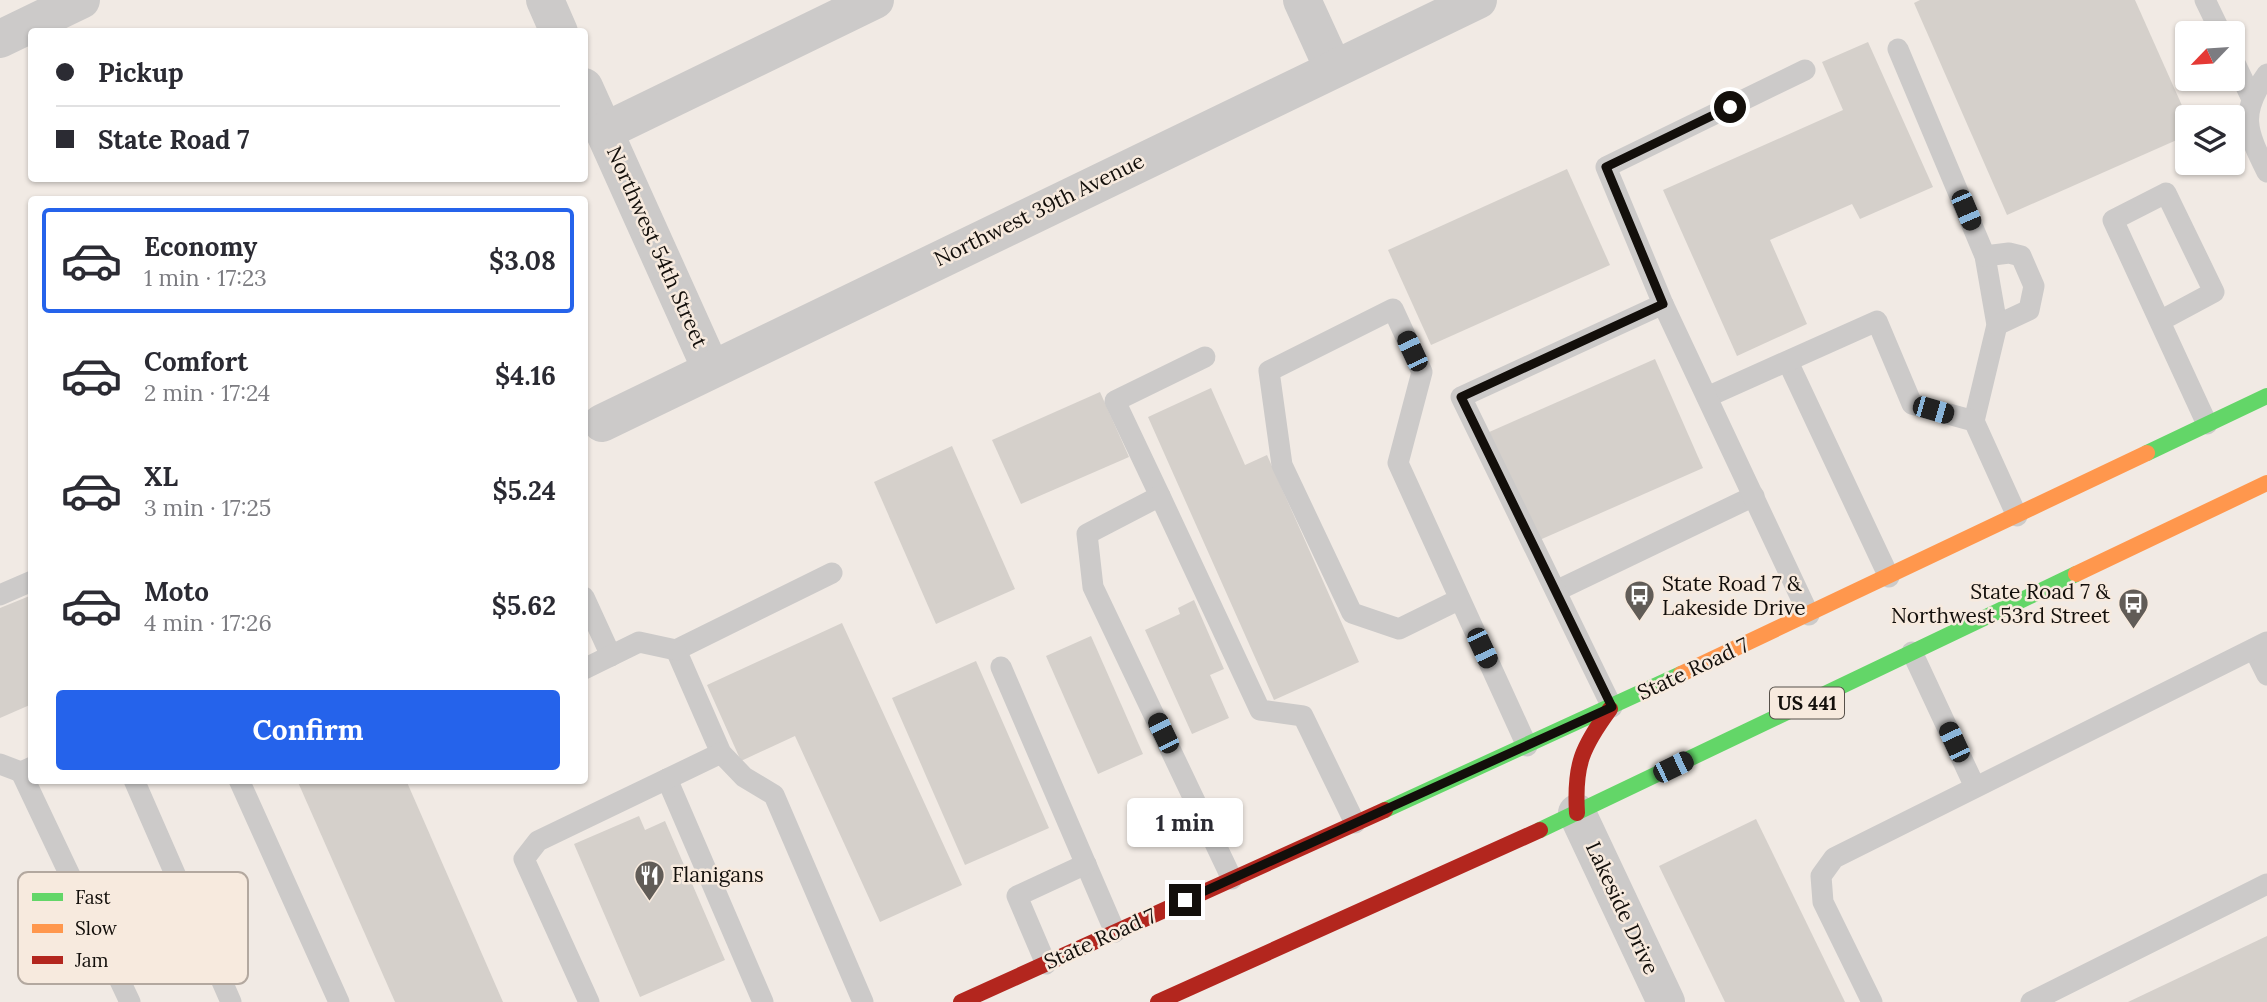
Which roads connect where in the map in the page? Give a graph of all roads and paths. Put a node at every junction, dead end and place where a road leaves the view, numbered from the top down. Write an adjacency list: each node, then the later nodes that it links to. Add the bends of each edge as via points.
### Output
1 (81, 0): 9 (street)
2 (545, 0): 8 (street)
3 (876, 0): 17 (street)
4 (1302, 0): 11 (street)
5 (1478, 0): 11 (street, Northwest 39th Avenue)
6 (2205, 0): 7 (lane)
7 (2215, 21)
8 (557, 28)
9 (0, 39)
10 (1898, 49): 19 (lane)
11 (1332, 68): 25 (street, Northwest 39th Avenue)
12 (1805, 70): 20 (lane, via 1606,167)
13 (2267, 74): 16 (lane)
14 (2245, 84): 16 (lane)
15 (588, 95): 17 (street, Northwest 54th Street)
16 (2251, 97): 18 (lane, via 2249,136)
17 (605, 131): 25 (street, Northwest 54th Street)
18 (2267, 172)
19 (1985, 256): 22 (lane); 22 (lane, via 2021,256 2034,286 2029,310)
20 (1663, 304): 27 (lane); 38 (lane, via 1461,397)
21 (2160, 321): 21 (lane, via 2113,220 2166,192 2214,292); 30 (lane)
22 (1997, 325): 28 (lane)
23 (1205, 357): 32 (lane, via 1115,401)
24 (1788, 362): 27 (lane); 28 (lane, via 1877,321 1913,404); 36 (lane)
25 (711, 369): 29 (street, Northwest 39th Avenue)
26 (2267, 396): 30 (main road, State Road 7)
27 (1707, 397): 33 (lane)
28 (1974, 421): 34 (lane)
29 (602, 423)
30 (2207, 424): 34 (main road, State Road 7)
31 (2267, 483): 45 (main road, US 441)
32 (1160, 496): 61 (lane, via 1260,710 1303,716); 65 (lane, via 1087,534 1093,587)
33 (1754, 496): 38 (lane); 42 (lane)
34 (2017, 516): 36 (main road, State Road 7)
35 (832, 573): 44 (lane)
36 (1889, 577): 42 (main road, State Road 7)
37 (28, 583): 39 (lane)
38 (1556, 591): 50 (lane)
39 (0, 595)
40 (1460, 599): 40 (lane, via 1398,463 1422,372 1392,309 1269,370 1282,465 1352,613 1399,629); 51 (lane)
41 (588, 606): 46 (lane)
42 (1809, 615): 50 (main road, State Road 7)
43 (2260, 645): 49 (lane); 59 (lane)
44 (676, 650): 46 (lane, via 639,642); 52 (lane)
45 (1912, 652): 59 (lane); 60 (main road, US 441)
46 (611, 656): 47 (lane)
47 (588, 667)
48 (1001, 667): 62 (lane)
49 (2267, 676)
50 (1612, 707): 51 (main road, State Road 7); 60 (main road, via 1580,749 1574,774)
51 (1527, 746): 61 (main road, State Road 7)
52 (721, 753): 55 (lane); 76 (lane, via 744,777 774,795)
53 (0, 764): 54 (lane)
54 (26, 769)
55 (667, 779): 71 (lane); 75 (lane, via 538,841 524,859)
56 (33, 784): 63 (lane)
57 (136, 784): 64 (lane)
58 (241, 784): 74 (lane)
59 (1975, 787): 80 (lane, via 1834,858 1821,876 1823,902)
60 (1577, 813): 78 (main road, US 441); 79 (street, Lakeside Drive)
61 (1355, 823): 65 (main road, State Road 7)
62 (1086, 864): 67 (lane); 68 (lane, via 1017,896)
63 (72, 872)
64 (175, 872)
65 (1232, 879): 67 (main road, State Road 7)
66 (2267, 884): 81 (lane)
67 (1115, 932): 68 (main road, State Road 7)
68 (1046, 964): 77 (main road, State Road 7)
69 (122, 984): 72 (lane)
70 (224, 984): 73 (lane)
71 (757, 1000)
72 (130, 1002)
73 (232, 1002)
74 (339, 1002)
75 (589, 1002)
76 (863, 1002)
77 (961, 1002)
78 (1158, 1002)
79 (1666, 1002)
80 (1872, 1002)
81 (2031, 1002)

